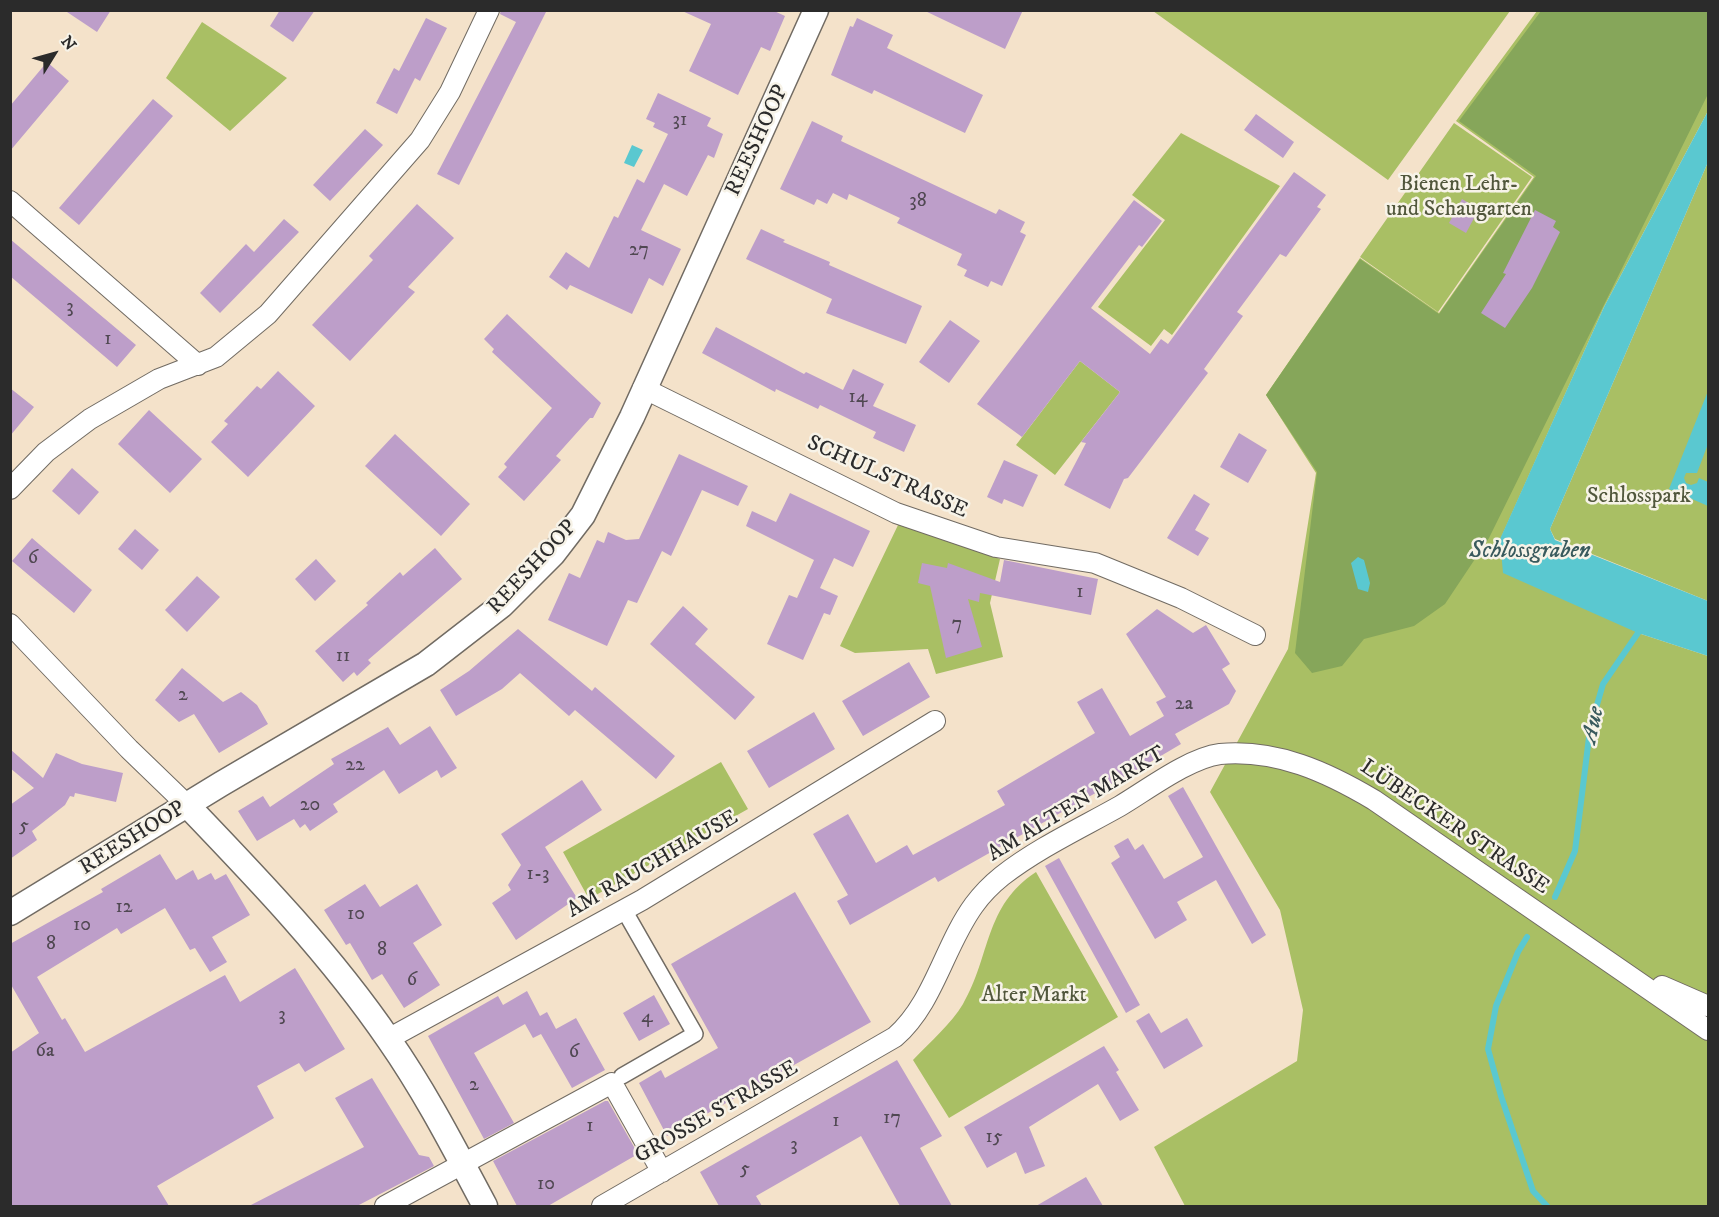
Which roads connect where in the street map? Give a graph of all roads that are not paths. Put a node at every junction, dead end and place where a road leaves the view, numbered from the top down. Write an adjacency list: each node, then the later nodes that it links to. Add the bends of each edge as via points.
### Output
1 (816, 10): 5 (street, REESHOOP)
2 (483, 13): 4 (street, via 450,92 400,165 268,314 232,347)
3 (10, 201): 4 (street)
4 (198, 365): 6 (street, via 139,388 90,419 46,452)
5 (643, 388): 8 (street, SCHULSTRASSE, via 896,513 996,547 1095,563 1181,598); 11 (street, REESHOOP, via 583,515 553,554 502,605 426,664)
6 (10, 489)
7 (10, 624): 11 (street)
8 (1255, 635)
9 (936, 722): 12 (street, AM RAUCHHAUSE)
10 (1267, 755): 14 (street, LÜBECKER STRASSE, via 1323,773 1374,800); 18 (street, AM ALTEN MARKT, via 1218,754 1196,762 1002,876 973,907 906,1028)
11 (187, 805): 13 (street, REESHOOP); 17 (street, via 288,912)
12 (624, 910): 17 (street, AM RAUCHHAUSE); 19 (street, via 695,1034)
13 (10, 913)
14 (1606, 957): 15 (street, LÜBECKER STRASSE); 16 (street, LÜBECKER STRASSE)
15 (1708, 1006)
16 (1708, 1030)
17 (388, 1039): 20 (street, via 427,1098)
18 (856, 1061): 21 (street, GROSSE STRASSE)
19 (622, 1077)
20 (463, 1164): 21 (street, via 612,1083); 22 (street); 23 (street)
21 (662, 1172): 24 (street, GROSSE STRASSE)
22 (385, 1206)
23 (486, 1206)
24 (602, 1206)

